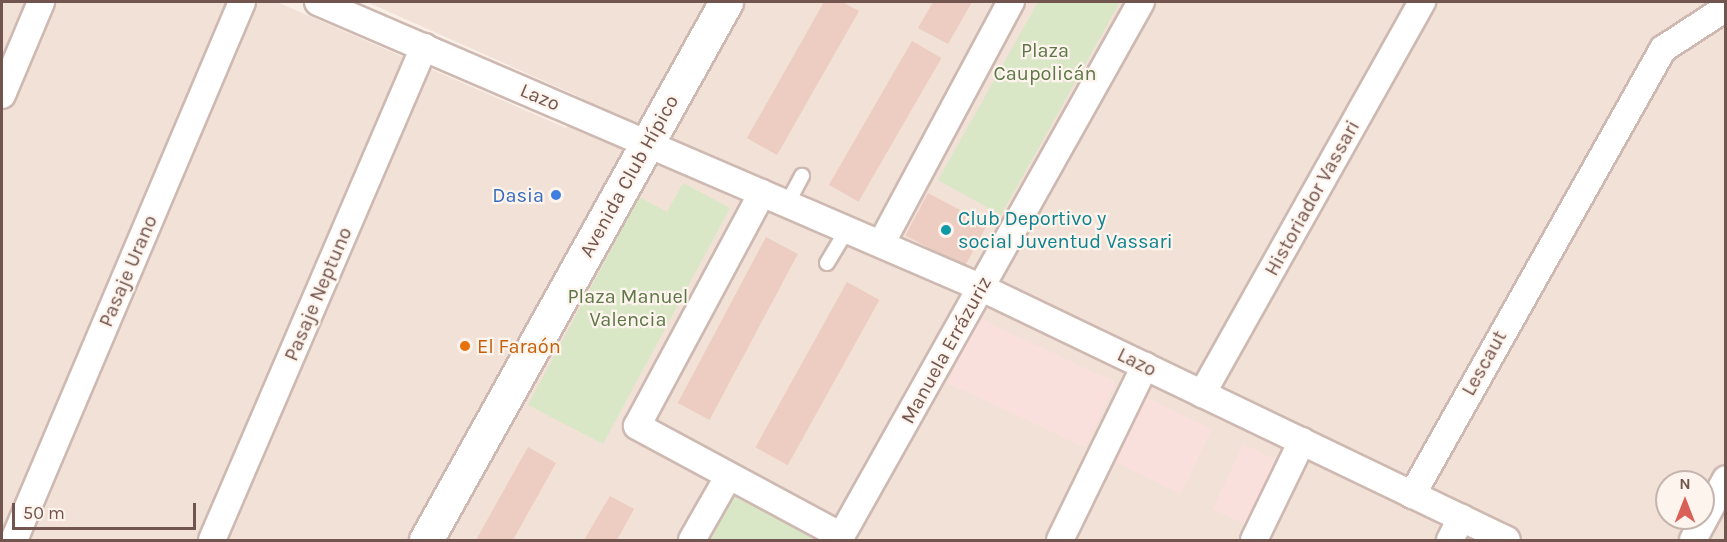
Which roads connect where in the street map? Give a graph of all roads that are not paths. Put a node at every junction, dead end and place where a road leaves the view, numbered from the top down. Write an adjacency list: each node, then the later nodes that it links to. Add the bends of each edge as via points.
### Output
1 (41, 2): 10 (street)
2 (242, 2): 27 (street, Pasaje Urano)
3 (318, 2): 9 (street, Lazo)
4 (726, 2): 11 (main road, Avenida Club Hípico)
5 (1011, 2): 16 (street)
6 (1141, 2): 18 (street, Manuela Errázuriz)
7 (1422, 2): 20 (street, Historiador Vassari)
8 (1725, 8): 24 (street, Lescaut, via 1663,49)
9 (424, 47): 11 (street, Lazo); 28 (street, Pasaje Neptuno)
10 (2, 95)
11 (647, 144): 13 (street, Lazo); 29 (main road, Avenida Club Hípico)
12 (802, 176): 14 (lane)
13 (762, 193): 14 (street, Lazo); 22 (street, via 637,426)
14 (787, 204): 15 (street, Lazo)
15 (847, 230): 16 (street, Lazo); 17 (lane)
16 (881, 244): 18 (street, Lazo)
17 (827, 263)
18 (982, 288): 19 (street, Lazo); 26 (street, Manuela Errázuriz)
19 (1145, 366): 20 (street, Lazo); 31 (street)
20 (1202, 394): 21 (street, Lazo)
21 (1302, 441): 24 (street, Lazo); 32 (street)
22 (728, 477): 26 (street); 30 (street)
23 (1725, 479): 34 (street)
24 (1412, 495): 25 (street, Lazo)
25 (1456, 529): 33 (street, Lazo)
26 (840, 538)
27 (14, 540)
28 (212, 540)
29 (426, 540)
30 (692, 540)
31 (1060, 540)
32 (1254, 540)
33 (1507, 540)
34 (1694, 540)

